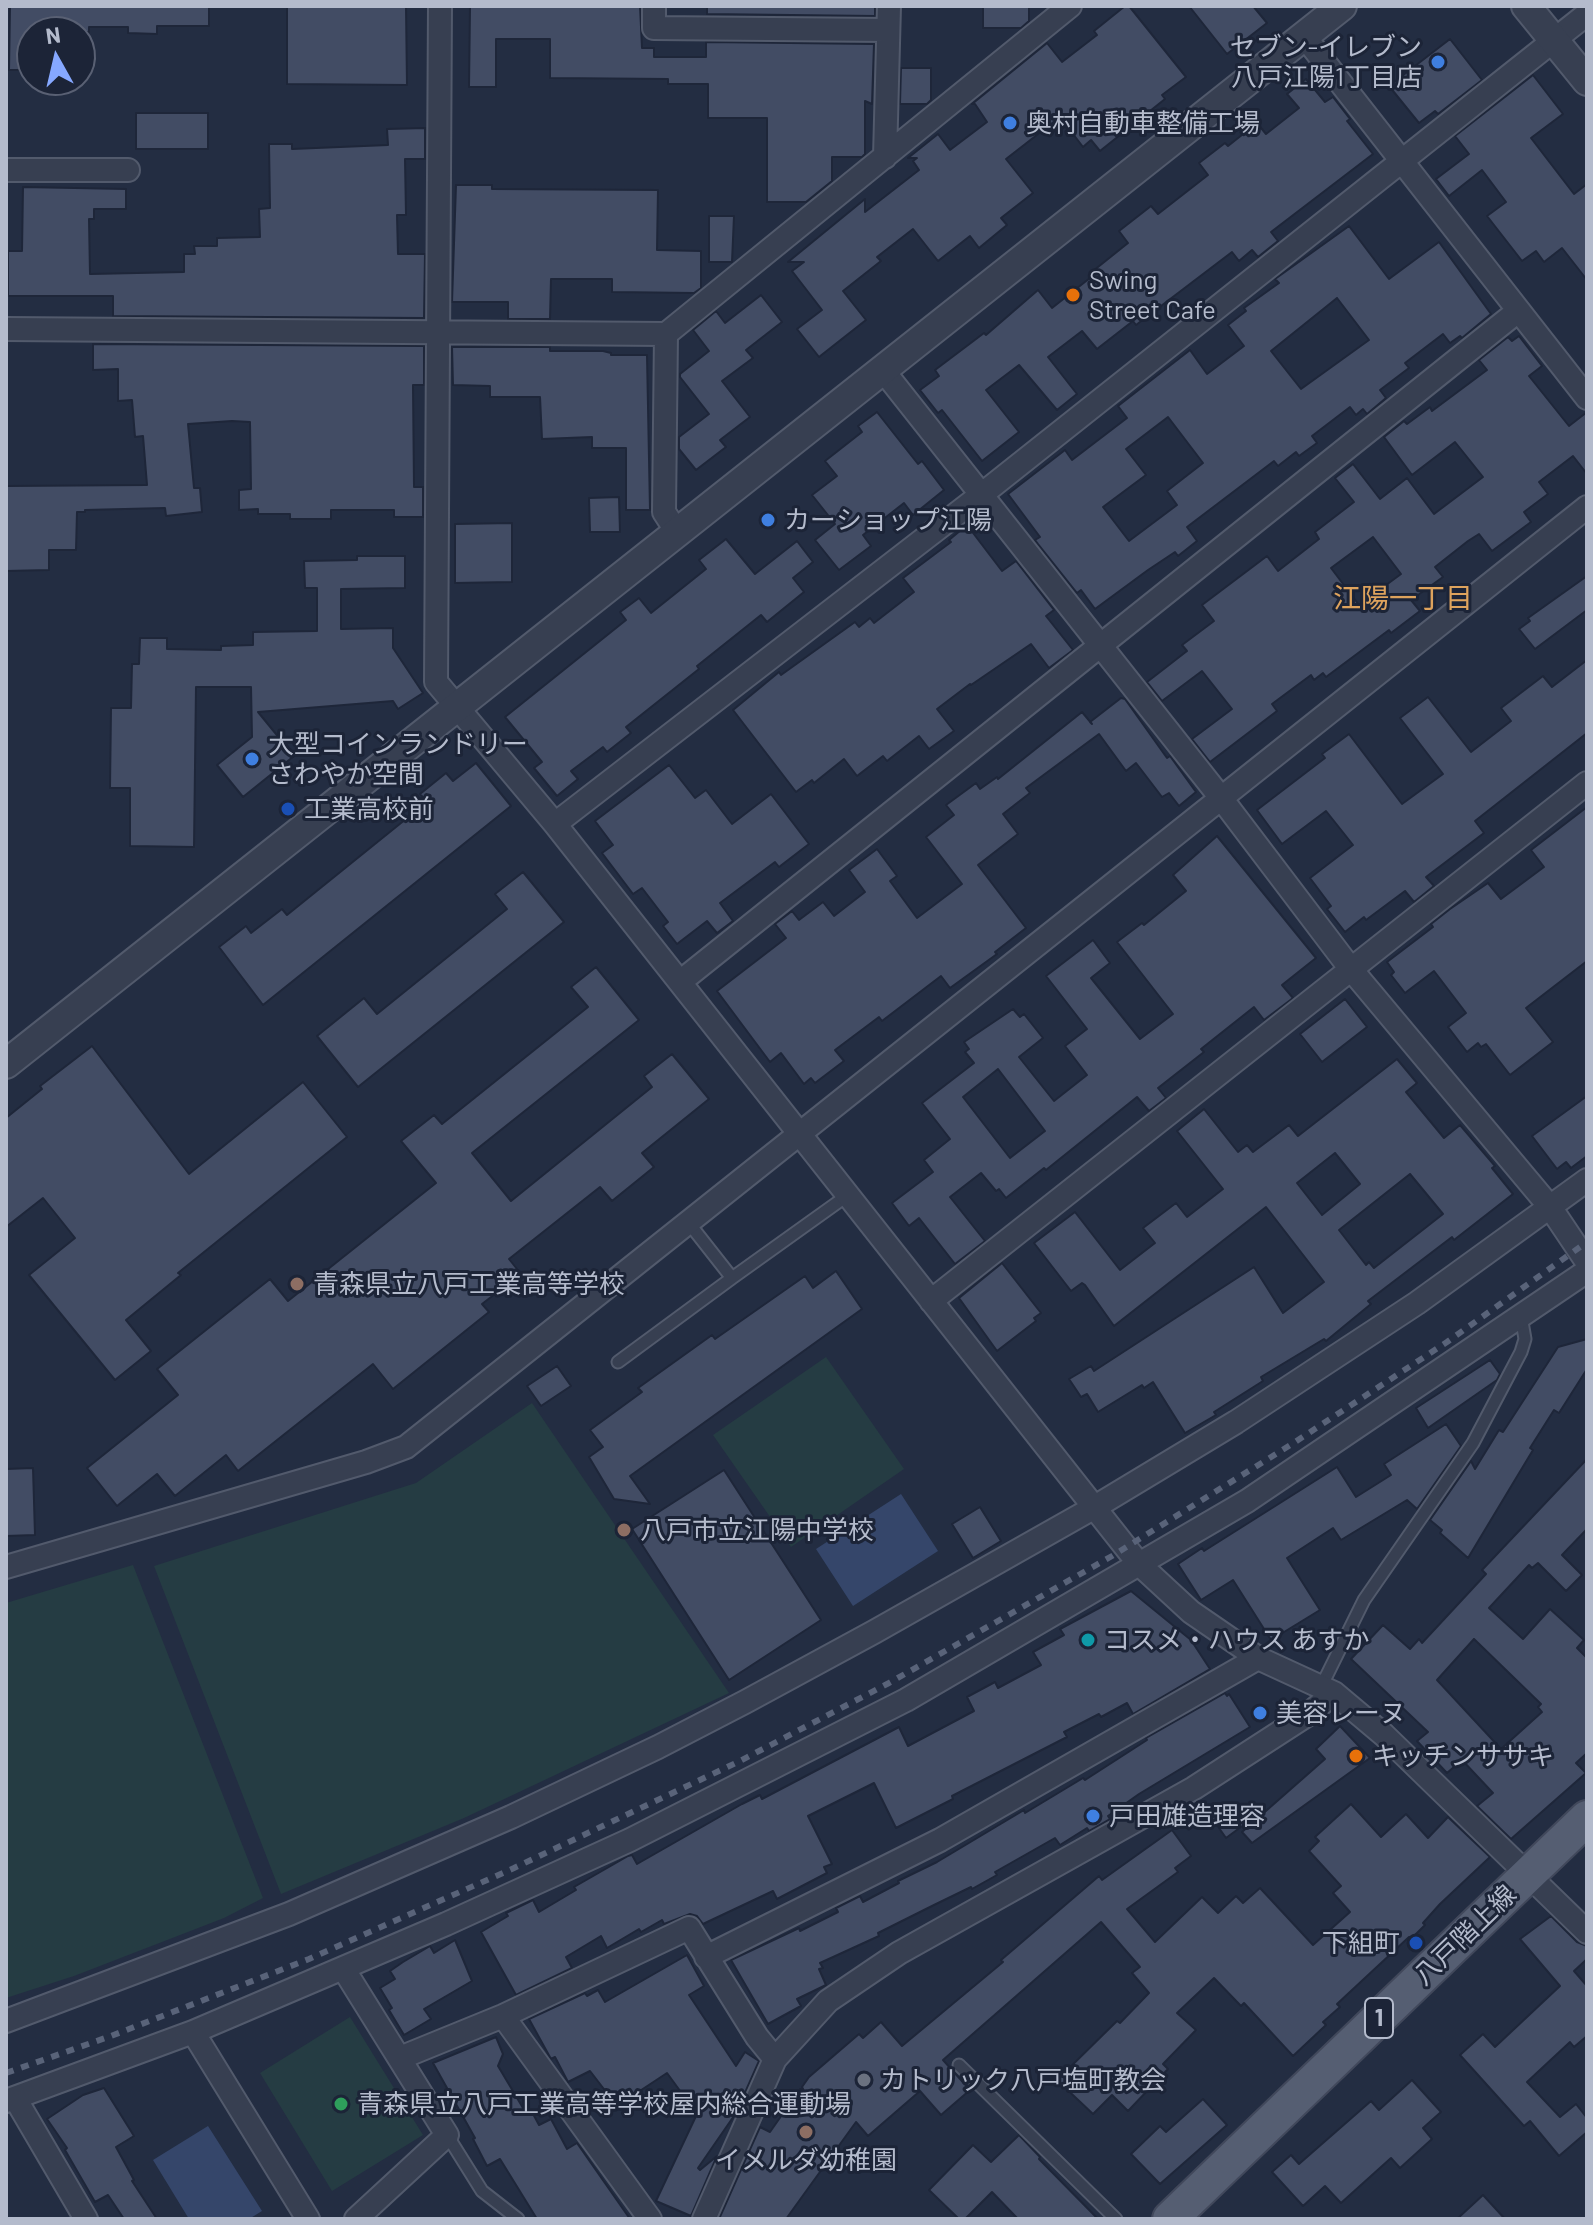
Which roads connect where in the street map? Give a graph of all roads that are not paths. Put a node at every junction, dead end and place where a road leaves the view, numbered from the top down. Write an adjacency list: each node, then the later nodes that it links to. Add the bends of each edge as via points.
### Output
1 (440, 6): 18 (street)
2 (654, 6): 8 (street, via 654,28)
3 (889, 6): 8 (street)
4 (1070, 6): 12 (street)
5 (1342, 6): 9 (street)
6 (1526, 6): 10 (street)
7 (1587, 14): 10 (street)
8 (888, 30): 12 (street)
9 (1304, 36): 13 (street); 20 (street)
10 (1554, 40): 11 (street); 13 (street)
11 (1587, 81)
12 (885, 157): 19 (street)
13 (1400, 161): 16 (street); 22 (street)
14 (6, 170): 15 (street)
15 (128, 170)
16 (1518, 311): 21 (street); 25 (street)
17 (6, 329): 18 (street)
18 (438, 334): 19 (street); 26 (street, via 436,682)
19 (666, 334): 24 (street, via 664,512)
20 (882, 369): 22 (street); 24 (street)
21 (1587, 398)
22 (981, 495): 25 (street); 29 (street)
23 (1587, 507): 28 (street)
24 (677, 532): 26 (street)
25 (1100, 645): 28 (street); 31 (street)
26 (456, 705): 29 (street); 32 (street)
27 (1587, 783): 30 (street)
28 (1221, 798): 30 (street); 33 (street)
29 (555, 824): 31 (street)
30 (1350, 968): 36 (street); 41 (street)
31 (680, 982): 33 (street)
32 (6, 1064)
33 (799, 1132): 35 (street); 37 (street)
34 (1587, 1180): 36 (street)
35 (848, 1195): 40 (lane); 41 (street)
36 (1550, 1207): 38 (street); 44 (street, via 1249,1414)
37 (688, 1221): 40 (lane); 46 (street, via 406,1447)
38 (1587, 1262)
39 (1587, 1271): 42 (street)
40 (732, 1278): 43 (lane)
41 (931, 1301): 44 (street)
42 (1521, 1315): 45 (street, via 1247,1501); 48 (lane, via 1521,1352 1473,1443 1364,1600)
43 (618, 1362)
44 (1095, 1507): 45 (street); 55 (street, via 745,1702 511,1817 275,1919)
45 (1139, 1564): 47 (street, via 1191,1612); 53 (street, via 906,1700 644,1833)
46 (6, 1567)
47 (1258, 1658): 48 (street); 52 (street, via 940,1840)
48 (1327, 1690): 50 (street, via 1384,1735); 58 (street, via 1310,1713 1194,1788 899,1953 828,2001)
49 (1587, 1818): 50 (main road, 八戸階上線 / 1)
50 (1528, 1875): 51 (street); 69 (main road, 八戸階上線 / 1)
51 (1587, 1932)
52 (706, 1957): 54 (street, via 689,1928); 58 (street)
53 (343, 1968): 56 (street); 57 (street)
54 (503, 2016): 57 (street); 66 (street)
55 (6, 2021)
56 (193, 2032): 60 (street); 63 (street)
57 (400, 2058): 61 (street)
58 (775, 2059): 67 (street)
59 (959, 2065): 68 (lane)
60 (11, 2099): 62 (street)
61 (447, 2135): 64 (street); 65 (lane, via 482,2191)
62 (86, 2219)
63 (308, 2219)
64 (356, 2219)
65 (518, 2219)
66 (650, 2219)
67 (704, 2219)
68 (1116, 2219)
69 (1170, 2219)

